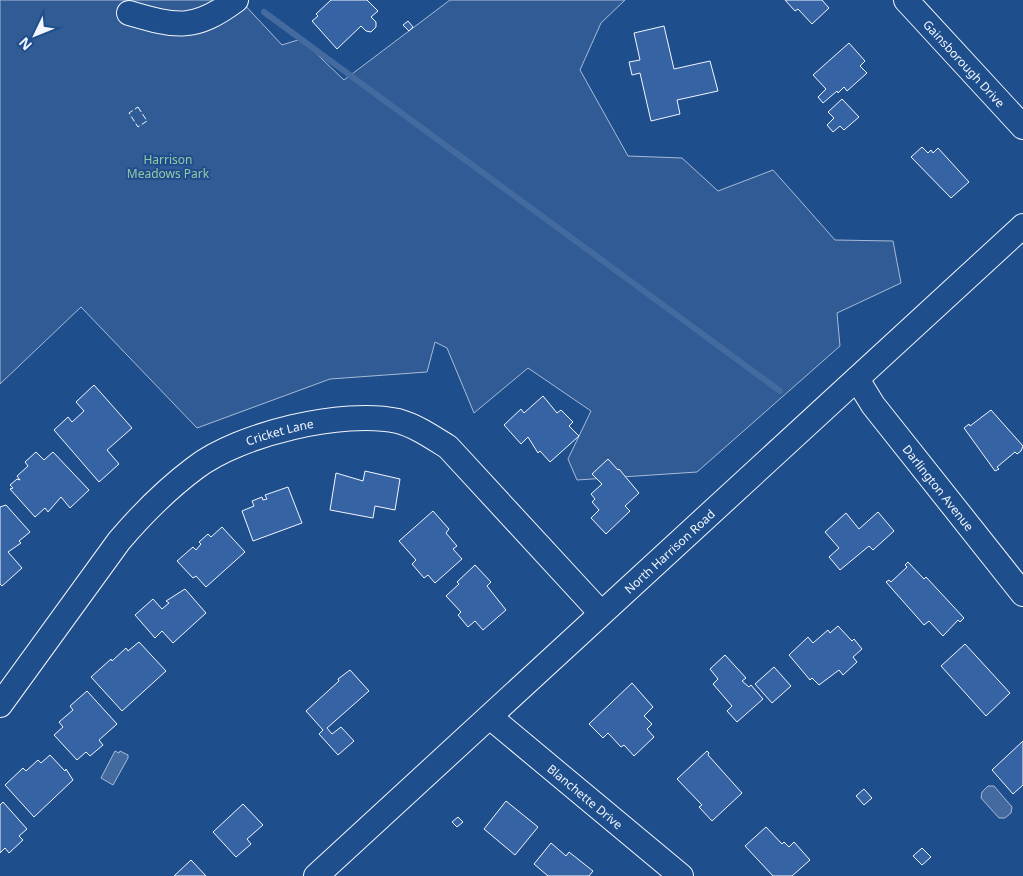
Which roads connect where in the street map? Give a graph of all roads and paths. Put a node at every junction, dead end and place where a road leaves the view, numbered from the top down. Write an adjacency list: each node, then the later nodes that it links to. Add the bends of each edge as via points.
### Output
1 (236, 0): 3 (street, via 206,20 170,25)
2 (906, 0): 4 (street, Gainsborough Drive)
3 (129, 13)
4 (1023, 127)
5 (1023, 226): 6 (street, North Harrison Road)
6 (857, 379): 7 (street, Darlington Avenue); 8 (street, North Harrison Road)
7 (1023, 594)
8 (601, 613): 9 (street, Cricket Lane, via 448,447 423,431 398,421 354,418 289,428 240,443 196,466 141,516 119,542); 10 (street, North Harrison Road)
9 (0, 705)
10 (490, 717): 11 (street, North Harrison Road); 12 (street, Blanchette Drive)
11 (316, 876)
12 (680, 876)

